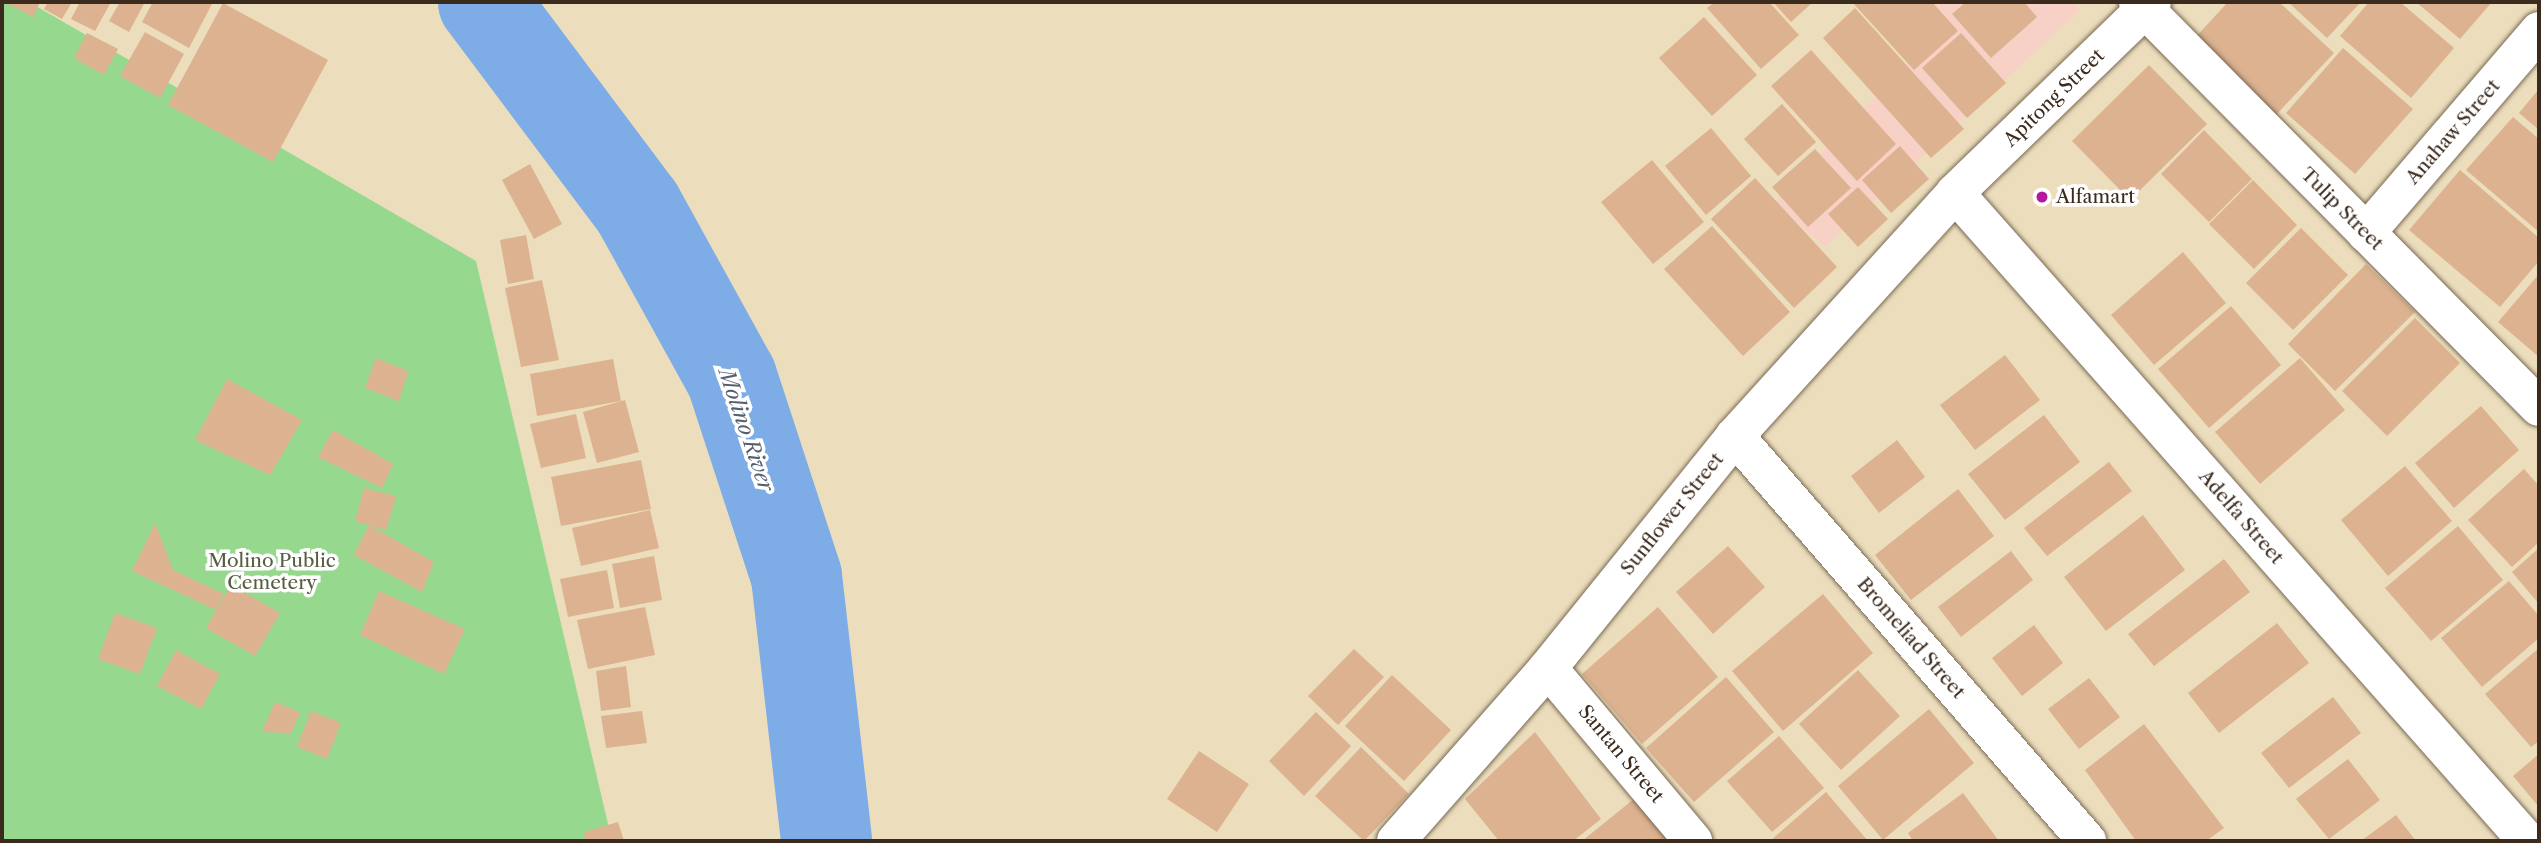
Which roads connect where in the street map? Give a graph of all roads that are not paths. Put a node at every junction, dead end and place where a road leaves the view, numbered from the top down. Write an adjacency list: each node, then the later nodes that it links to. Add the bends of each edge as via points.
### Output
1 (2145, 4): 3 (street, Apitong Street); 4 (street, Tulip Street)
2 (2539, 31): 4 (street, Anahaw Street)
3 (1955, 193): 6 (street, Sunflower Street); 11 (street, Adelfa Street)
4 (2366, 233): 5 (street, Tulip Street)
5 (2539, 407)
6 (1735, 436): 7 (street, Sunflower Street); 10 (street, Bromeliad Street)
7 (1548, 667): 8 (street, Sunflower Street); 9 (street, Santan Street)
8 (1396, 841)
9 (1693, 841)
10 (2087, 841)
11 (2527, 841)

